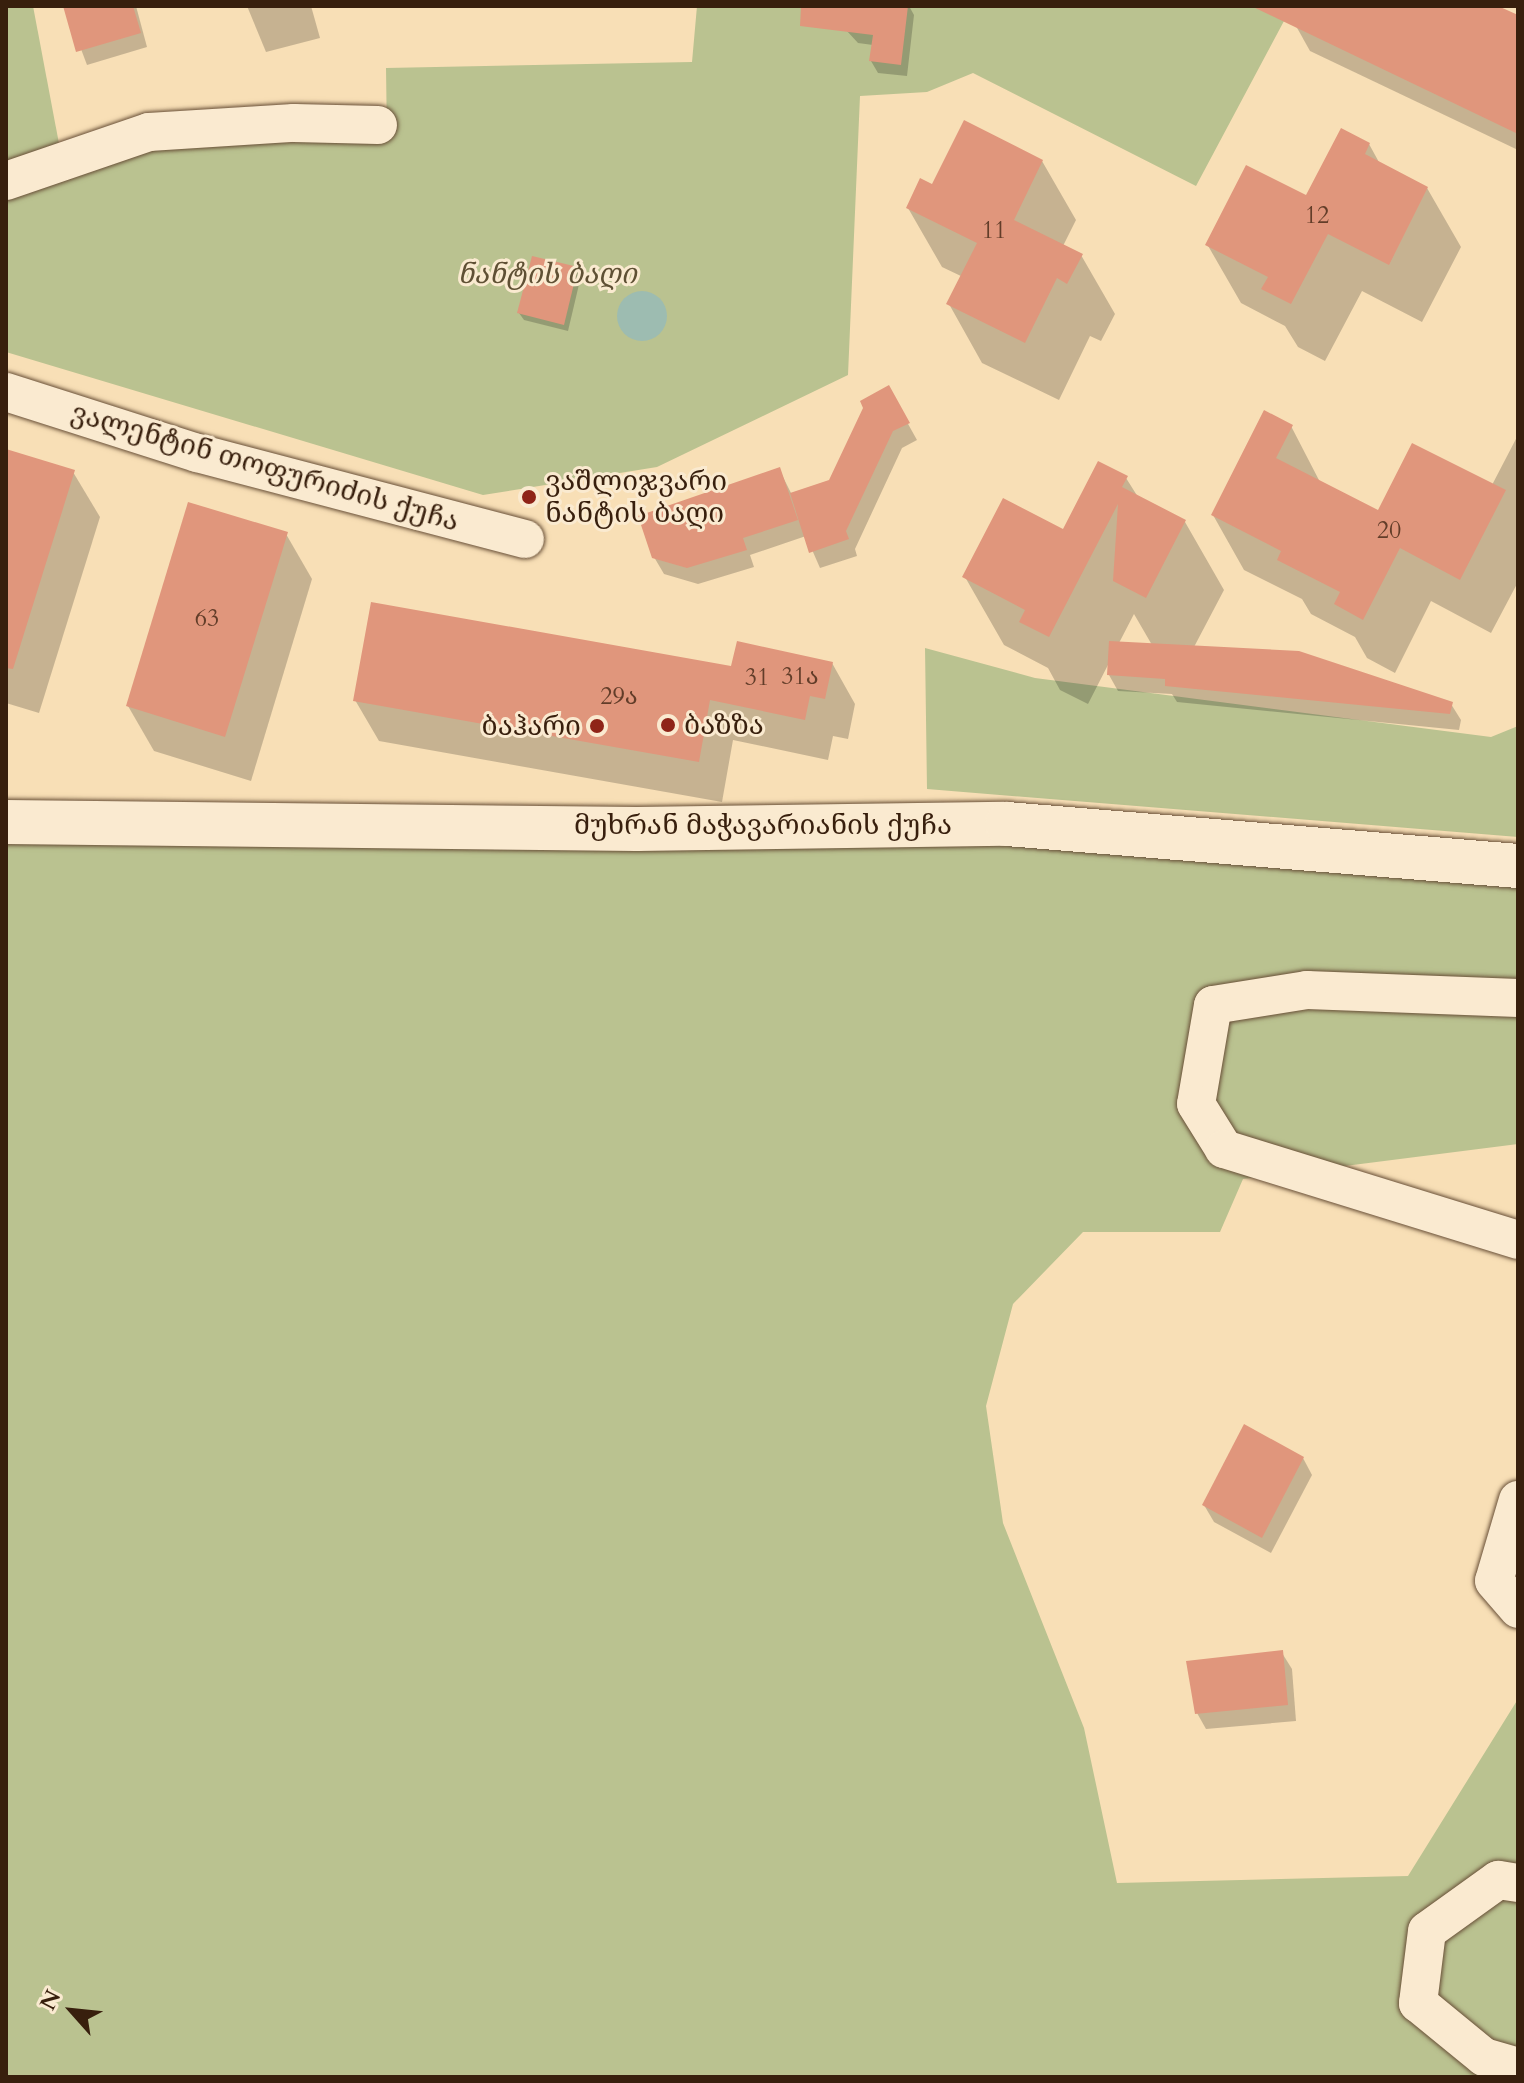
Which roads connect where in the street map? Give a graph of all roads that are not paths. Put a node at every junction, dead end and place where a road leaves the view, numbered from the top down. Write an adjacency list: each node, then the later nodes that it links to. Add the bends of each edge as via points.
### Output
1 (378, 125): 2 (street, via 294,123 149,132)
2 (6, 181)
3 (6, 392): 4 (street, ვალენტინ თოფურიძის ქუჩა, via 197,453)
4 (525, 539)
5 (6, 822): 6 (main road, მუხრან მაჭავარიანის ქუჩა, via 637,829 1007,824)
6 (1518, 866)
7 (1518, 998): 8 (street, via 1307,990 1213,1005 1196,1104 1224,1149)
8 (1518, 1240)
9 (1518, 1500): 10 (street, via 1494,1581)
10 (1518, 1609)
11 (1518, 1883): 12 (street, via 1498,1880 1427,1931 1418,2003 1484,2057)
12 (1518, 2067)

